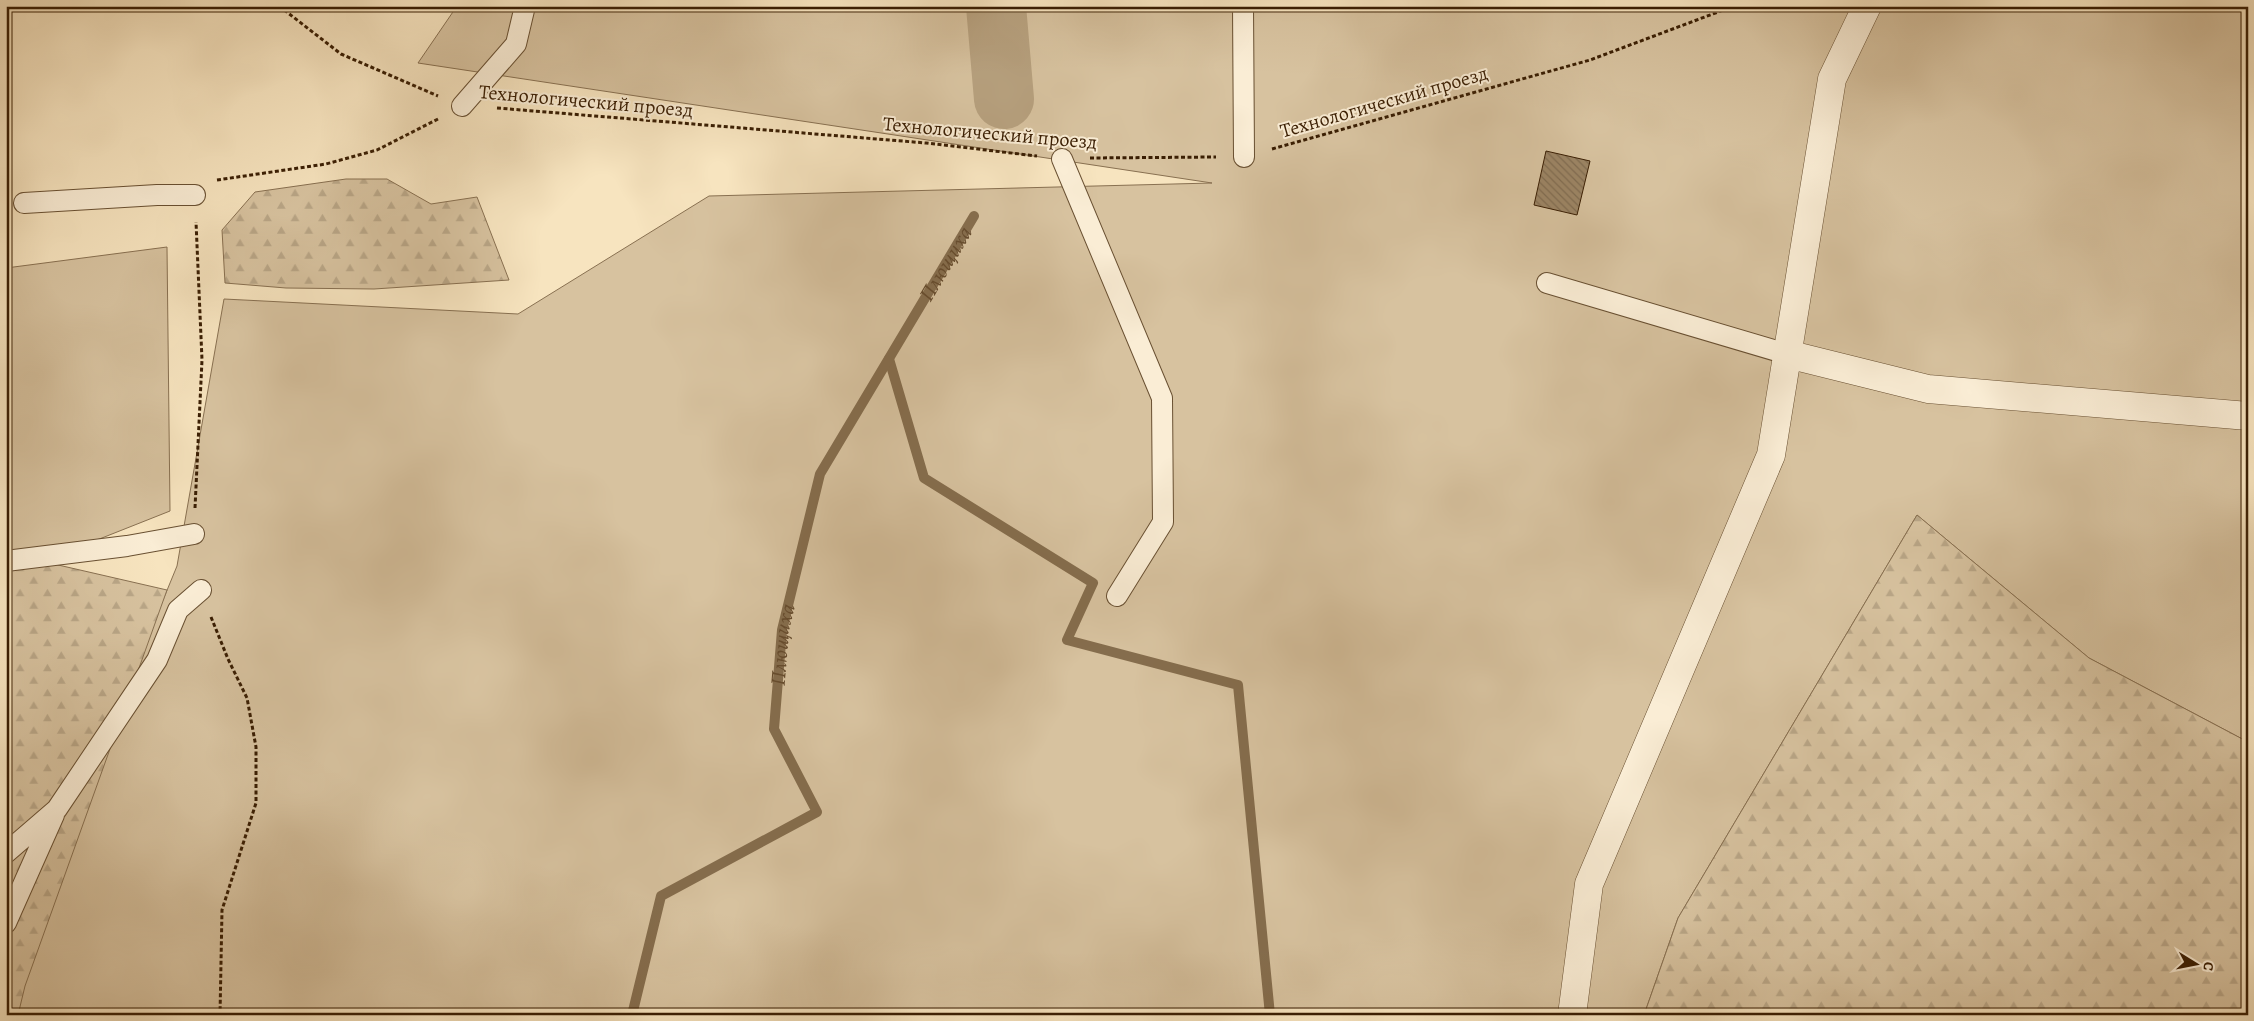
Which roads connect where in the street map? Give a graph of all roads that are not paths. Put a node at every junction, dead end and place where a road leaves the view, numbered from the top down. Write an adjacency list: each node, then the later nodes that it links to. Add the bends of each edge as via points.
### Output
1 (525, 6): 4 (lane, via 516,44)
2 (1243, 6): 5 (lane)
3 (1867, 6): 10 (street, via 1832,79)
4 (462, 106)
5 (1244, 157)
6 (1062, 159): 15 (lane, via 1162,398 1163,522)
7 (195, 195): 8 (lane)
8 (24, 203)
9 (1547, 283): 10 (lane)
10 (1787, 354): 11 (street, via 1928,389); 19 (street, via 1771,455 1589,884)
11 (2248, 416)
12 (194, 534): 13 (lane)
13 (6, 561)
14 (201, 590): 16 (lane, via 178,610 157,660)
15 (1117, 596)
16 (57, 809): 17 (lane); 18 (lane)
17 (6, 852)
18 (6, 923)
19 (1572, 1015)

